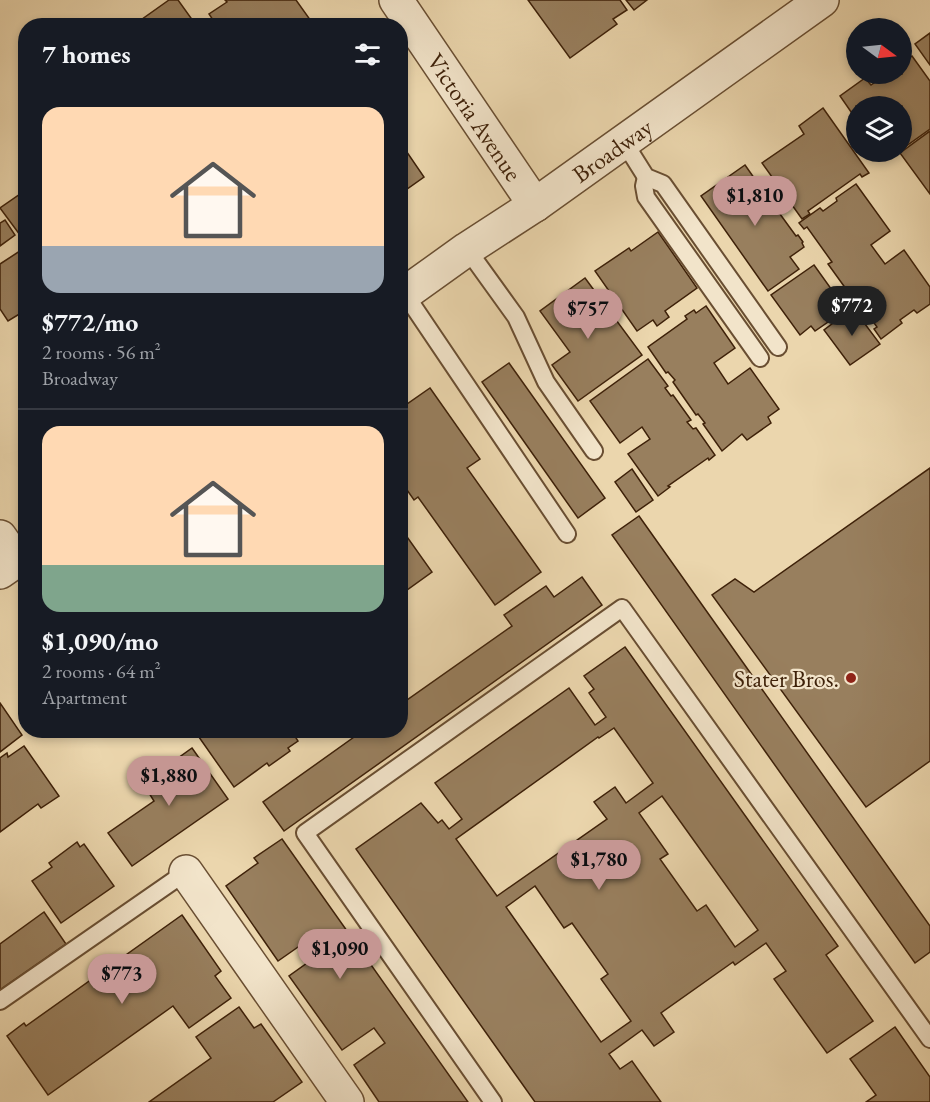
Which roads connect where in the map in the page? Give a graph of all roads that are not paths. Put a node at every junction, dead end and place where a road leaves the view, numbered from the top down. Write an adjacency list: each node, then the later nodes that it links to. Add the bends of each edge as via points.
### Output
1 (396, 0): 5 (street, Victoria Avenue)
2 (822, 0): 3 (street, Broadway)
3 (624, 142): 4 (lane); 5 (street, Broadway)
4 (646, 177): 9 (lane, via 663,184); 10 (lane, via 646,197)
5 (535, 205): 6 (street, Broadway)
6 (467, 249): 7 (street, Broadway); 11 (lane, via 516,317 546,382)
7 (408, 292)
8 (408, 303): 12 (lane)
9 (778, 347)
10 (760, 358)
11 (594, 451)
12 (567, 534)
13 (186, 872): 14 (lane); 16 (street)
14 (0, 1001)
15 (930, 1039): 17 (lane, via 622,608 305,833)
16 (348, 1102)
17 (493, 1102)

